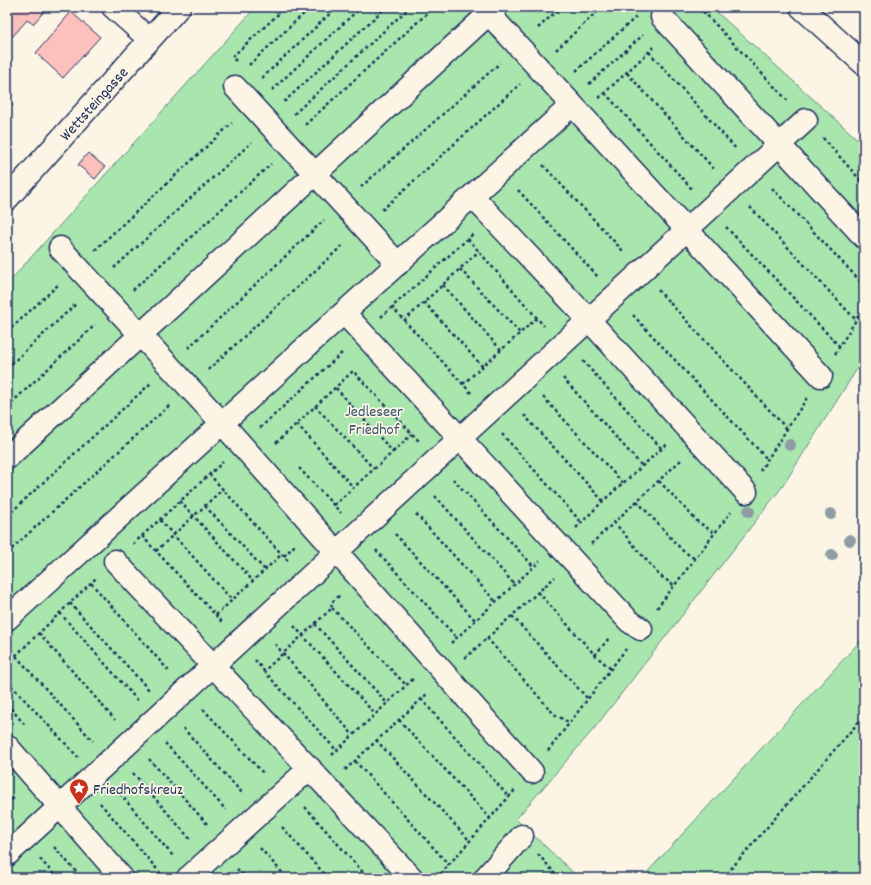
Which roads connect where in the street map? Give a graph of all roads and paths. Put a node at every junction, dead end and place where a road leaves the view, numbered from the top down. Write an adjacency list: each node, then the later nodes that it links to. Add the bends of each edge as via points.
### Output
1 (113, 7): 16 (street)
2 (179, 7): 16 (street, Wettsteingasse)
3 (286, 7): 18 (path)
4 (311, 7): 21 (path)
5 (337, 7): 21 (path)
6 (361, 7): 22 (path)
7 (386, 7): 24 (path)
8 (410, 7): 24 (path)
9 (434, 7): 26 (path)
10 (561, 7): 17 (path)
11 (602, 7): 20 (path)
12 (699, 7): 25 (path)
13 (801, 7): 19 (street)
14 (492, 10): 17 (street); 28 (street)
15 (668, 23): 23 (path); 23 (path); 27 (street)
16 (149, 39): 31 (street, Wettsteingasse)
17 (519, 46): 20 (street); 32 (path)
18 (232, 57)
19 (864, 64)
20 (538, 67): 23 (street); 33 (path)
21 (245, 80): 22 (street)
22 (259, 100): 24 (street); 40 (path)
23 (574, 107): 30 (street); 34 (street)
24 (280, 117): 26 (street); 43 (path)
25 (806, 120): 27 (street); 29 (path)
26 (295, 138): 28 (street); 45 (path)
27 (780, 143): 34 (street); 35 (street)
28 (315, 174): 32 (street); 54 (street)
29 (864, 184)
30 (472, 196): 39 (street); 50 (street)
31 (7, 199)
32 (342, 204): 33 (street); 57 (path)
33 (363, 226): 39 (street); 64 (path)
34 (686, 230): 50 (street); 60 (street)
35 (864, 237)
36 (468, 239): 38 (path)
37 (60, 248): 40 (street)
38 (478, 251): 41 (path); 49 (path)
39 (398, 264): 48 (street)
40 (78, 267): 43 (street); 52 (path)
41 (460, 269): 42 (path); 53 (path)
42 (443, 285): 44 (path); 56 (path)
43 (95, 286): 45 (street); 59 (path)
44 (424, 302): 51 (path); 58 (path)
45 (115, 307): 54 (street); 67 (path)
46 (392, 307): 51 (path)
47 (864, 307): 60 (path)
48 (344, 313): 69 (street); 73 (street)
49 (537, 318): 53 (path); 55 (path)
50 (588, 319): 55 (street); 71 (street)
51 (404, 321): 62 (path)
52 (7, 332)
53 (520, 333): 56 (path)
54 (141, 335): 57 (street); 76 (street)
55 (557, 348): 61 (street); 74 (path); 77 (path)
56 (501, 350): 58 (path)
57 (169, 366): 64 (street); 93 (path)
58 (483, 367): 62 (path)
59 (7, 368)
60 (821, 376): 85 (path)
61 (525, 377): 65 (street); 82 (path)
62 (463, 384): 68 (path)
63 (335, 387): 75 (path)
64 (189, 388): 69 (street); 104 (path)
65 (506, 396): 68 (street); 88 (path)
66 (315, 406): 78 (path)
67 (7, 407)
68 (486, 413): 73 (street); 97 (path)
69 (222, 423): 103 (street); 122 (street)
70 (296, 424): 83 (path)
71 (686, 426): 74 (path); 85 (street)
72 (412, 434): 75 (path)
73 (460, 438): 80 (street); 101 (street)
74 (661, 448): 77 (path)
75 (392, 452): 78 (path)
76 (7, 458)
77 (642, 466): 82 (path)
78 (374, 469): 83 (path)
79 (209, 474): 84 (path)
80 (418, 477): 86 (street); 112 (path)
81 (659, 481): 98 (path, via 698,522)
82 (623, 483): 88 (path)
83 (353, 487): 90 (path)
84 (223, 489): 91 (path); 105 (path)
85 (746, 492): 98 (path)
86 (399, 494): 92 (street); 116 (path)
87 (180, 501): 94 (path)
88 (603, 501): 97 (path)
89 (637, 501): 106 (path, via 682,550)
90 (334, 505)
91 (205, 506): 94 (path); 108 (path)
92 (377, 514): 103 (street); 123 (path)
93 (7, 516)
94 (194, 517): 100 (path); 111 (path)
95 (160, 520): 100 (path)
96 (614, 522): 113 (path, via 659,575)
97 (582, 523): 101 (path)
98 (714, 533): 106 (path)
99 (142, 536): 102 (path)
100 (174, 536): 102 (path); 115 (path)
101 (558, 545): 112 (path); 126 (street, via 629,621)
102 (156, 552): 120 (path)
103 (335, 552): 109 (street); 110 (street)
104 (7, 553)
105 (282, 554): 108 (path); 110 (path)
106 (695, 559): 113 (path)
107 (115, 560): 133 (street)
108 (265, 570): 111 (path)
109 (358, 578): 118 (path, via 331,602); 132 (street)
110 (306, 580): 117 (street)
111 (253, 581): 115 (path)
112 (514, 585): 116 (path)
113 (675, 586): 126 (path)
114 (538, 592): 134 (path)
115 (232, 600): 120 (path)
116 (496, 602): 123 (path)
117 (276, 607): 124 (street); 127 (path)
118 (332, 608): 125 (path); 137 (path)
119 (60, 613): 144 (path)
120 (216, 616): 129 (path)
121 (512, 616): 139 (path)
122 (7, 619)
123 (476, 621): 132 (path)
124 (257, 624): 129 (street); 130 (path)
125 (315, 624): 127 (path); 140 (path)
126 (641, 629): 134 (path)
127 (302, 635): 130 (path); 141 (path)
128 (487, 638): 145 (path, via 554,714)
129 (240, 641): 133 (street); 135 (path)
130 (283, 653): 135 (path); 146 (path)
131 (16, 656): 151 (path)
132 (432, 661): 137 (path); 153 (street)
133 (213, 665): 144 (street); 152 (street)
134 (611, 669): 139 (path)
135 (264, 671): 149 (path)
136 (7, 681): 151 (path)
137 (406, 685): 140 (path)
138 (421, 699): 154 (path)
139 (588, 699): 145 (path)
140 (387, 703): 141 (path)
141 (375, 714): 146 (path)
142 (864, 716): 177 (path)
143 (399, 720): 157 (path)
144 (151, 722): 151 (street); 159 (path)
145 (570, 723): 153 (path)
146 (354, 735): 149 (path)
147 (376, 740): 161 (path)
148 (7, 746): 155 (street)
149 (337, 750): 152 (path)
150 (355, 761): 165 (path)
151 (101, 769): 155 (street); 164 (path); 167 (path); 169 (path)
152 (312, 770): 159 (street); 174 (street)
153 (532, 772): 154 (path)
154 (509, 797): 157 (path)
155 (60, 806): 163 (street); 168 (street)
156 (305, 806): 173 (path)
157 (490, 818): 161 (path)
158 (282, 827): 172 (path)
159 (243, 828): 164 (street)
160 (522, 836): 176 (street)
161 (470, 841): 165 (path)
162 (259, 847): 171 (path)
163 (7, 855)
164 (208, 860): 167 (street)
165 (449, 865): 175 (path)
166 (236, 868): 170 (path)
167 (189, 877)
168 (122, 878)
169 (165, 878)
170 (246, 878)
171 (287, 878)
172 (328, 878)
173 (368, 878)
174 (412, 878)
175 (437, 878)
176 (485, 878)
177 (723, 878)

